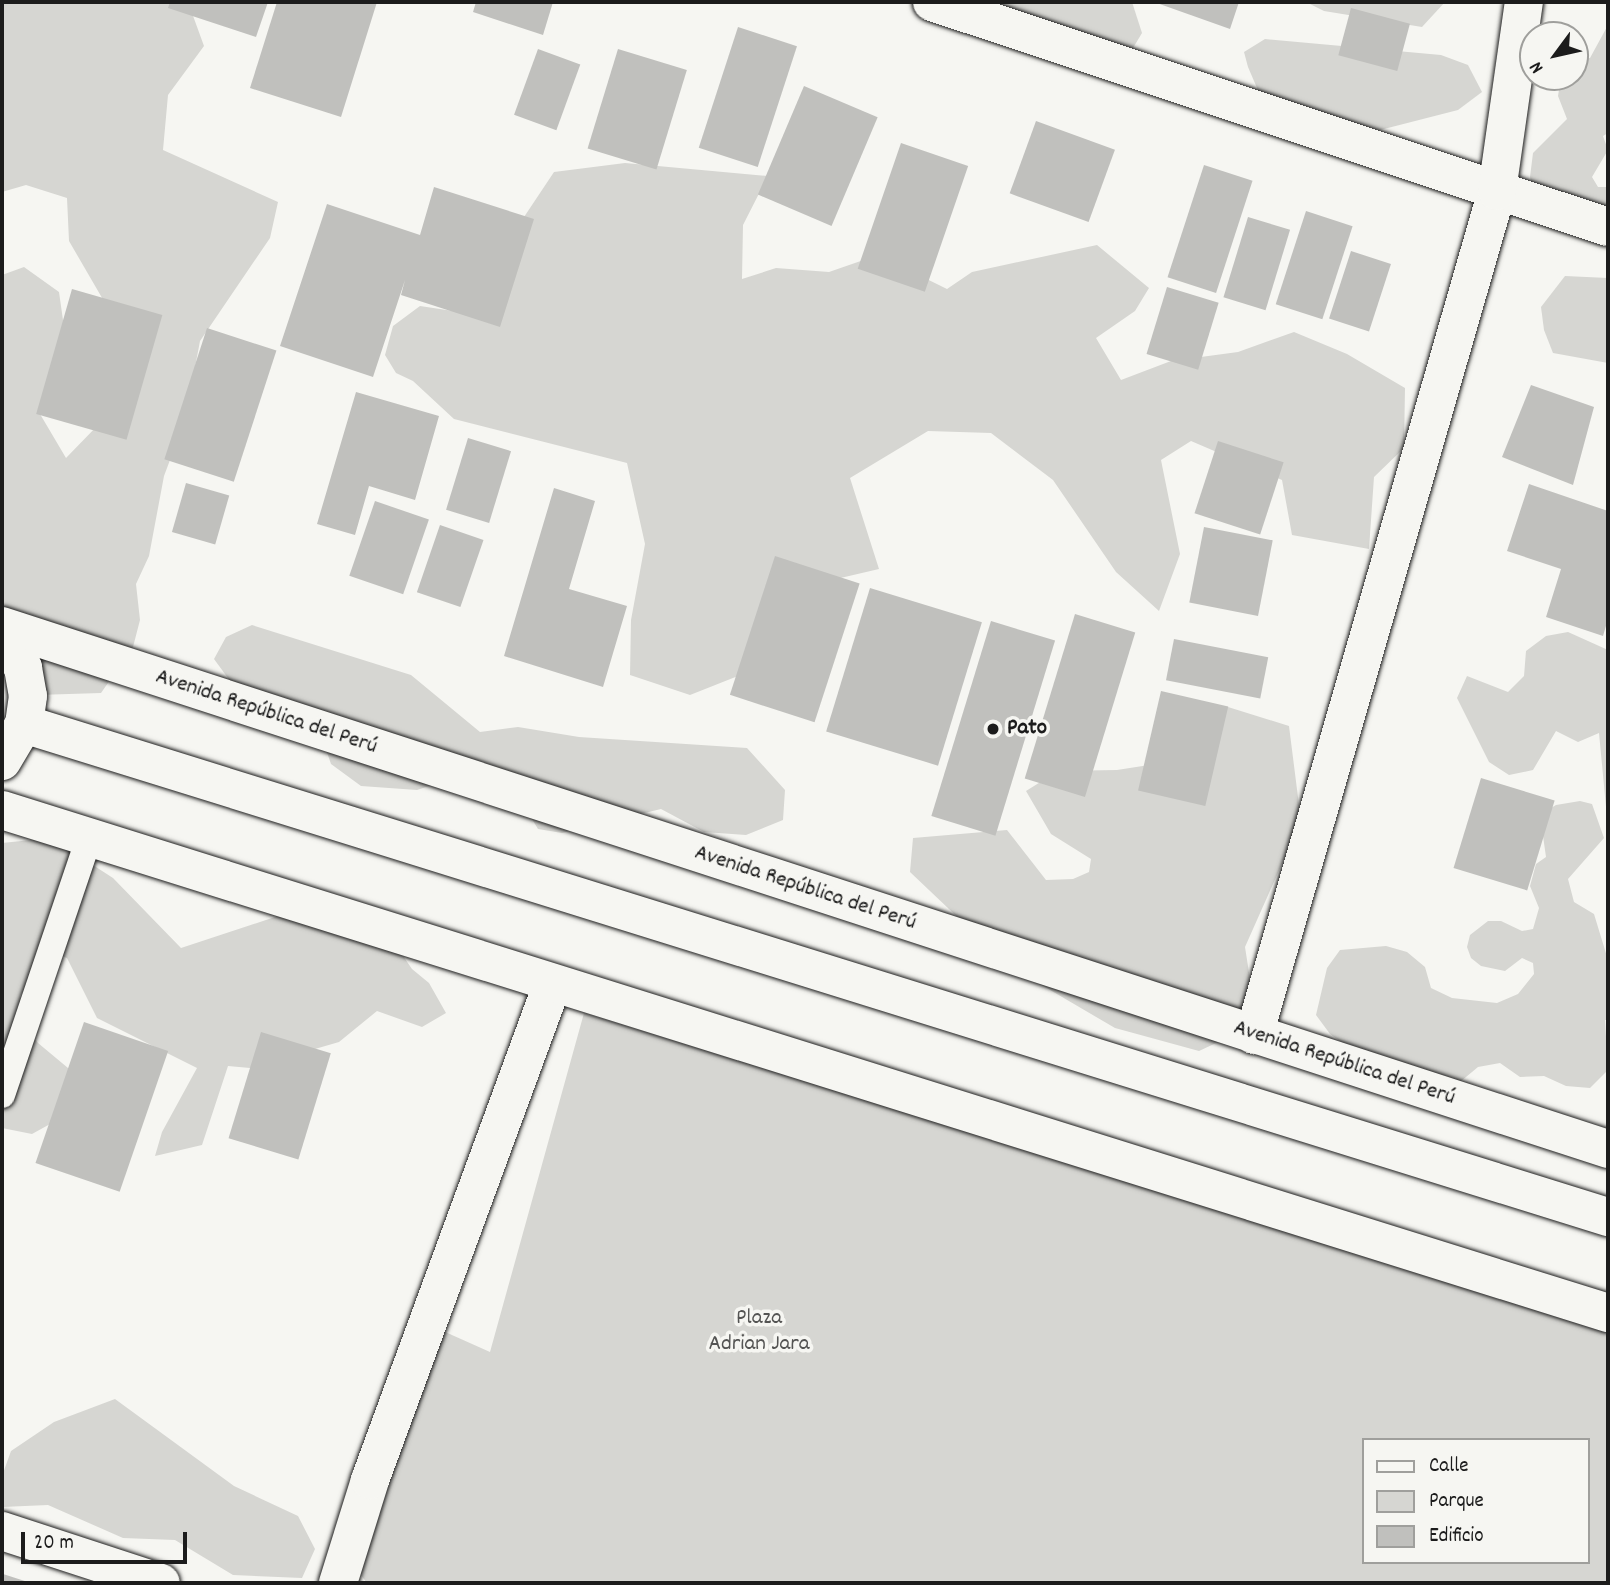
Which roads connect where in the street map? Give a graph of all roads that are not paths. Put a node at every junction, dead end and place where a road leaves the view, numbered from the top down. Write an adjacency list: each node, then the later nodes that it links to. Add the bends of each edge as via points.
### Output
1 (932, 2): 3 (main road)
2 (1524, 2): 3 (main road)
3 (1497, 191): 4 (main road); 12 (main road)
4 (1608, 227)
5 (2, 626): 12 (main road, Avenida República del Perú)
6 (2, 634): 7 (main road, via 23,668 28,695)
7 (24, 724): 8 (main road); 15 (main road)
8 (2, 761)
9 (2, 810): 10 (main road)
10 (89, 838): 11 (main road); 13 (lane)
11 (552, 985): 16 (main road); 19 (main road, via 370,1480)
12 (1254, 1035): 14 (main road, Avenida República del Perú)
13 (2, 1095)
14 (1608, 1149)
15 (1608, 1217)
16 (1608, 1313)
17 (2, 1531): 18 (main road)
18 (161, 1583)
19 (338, 1583)

